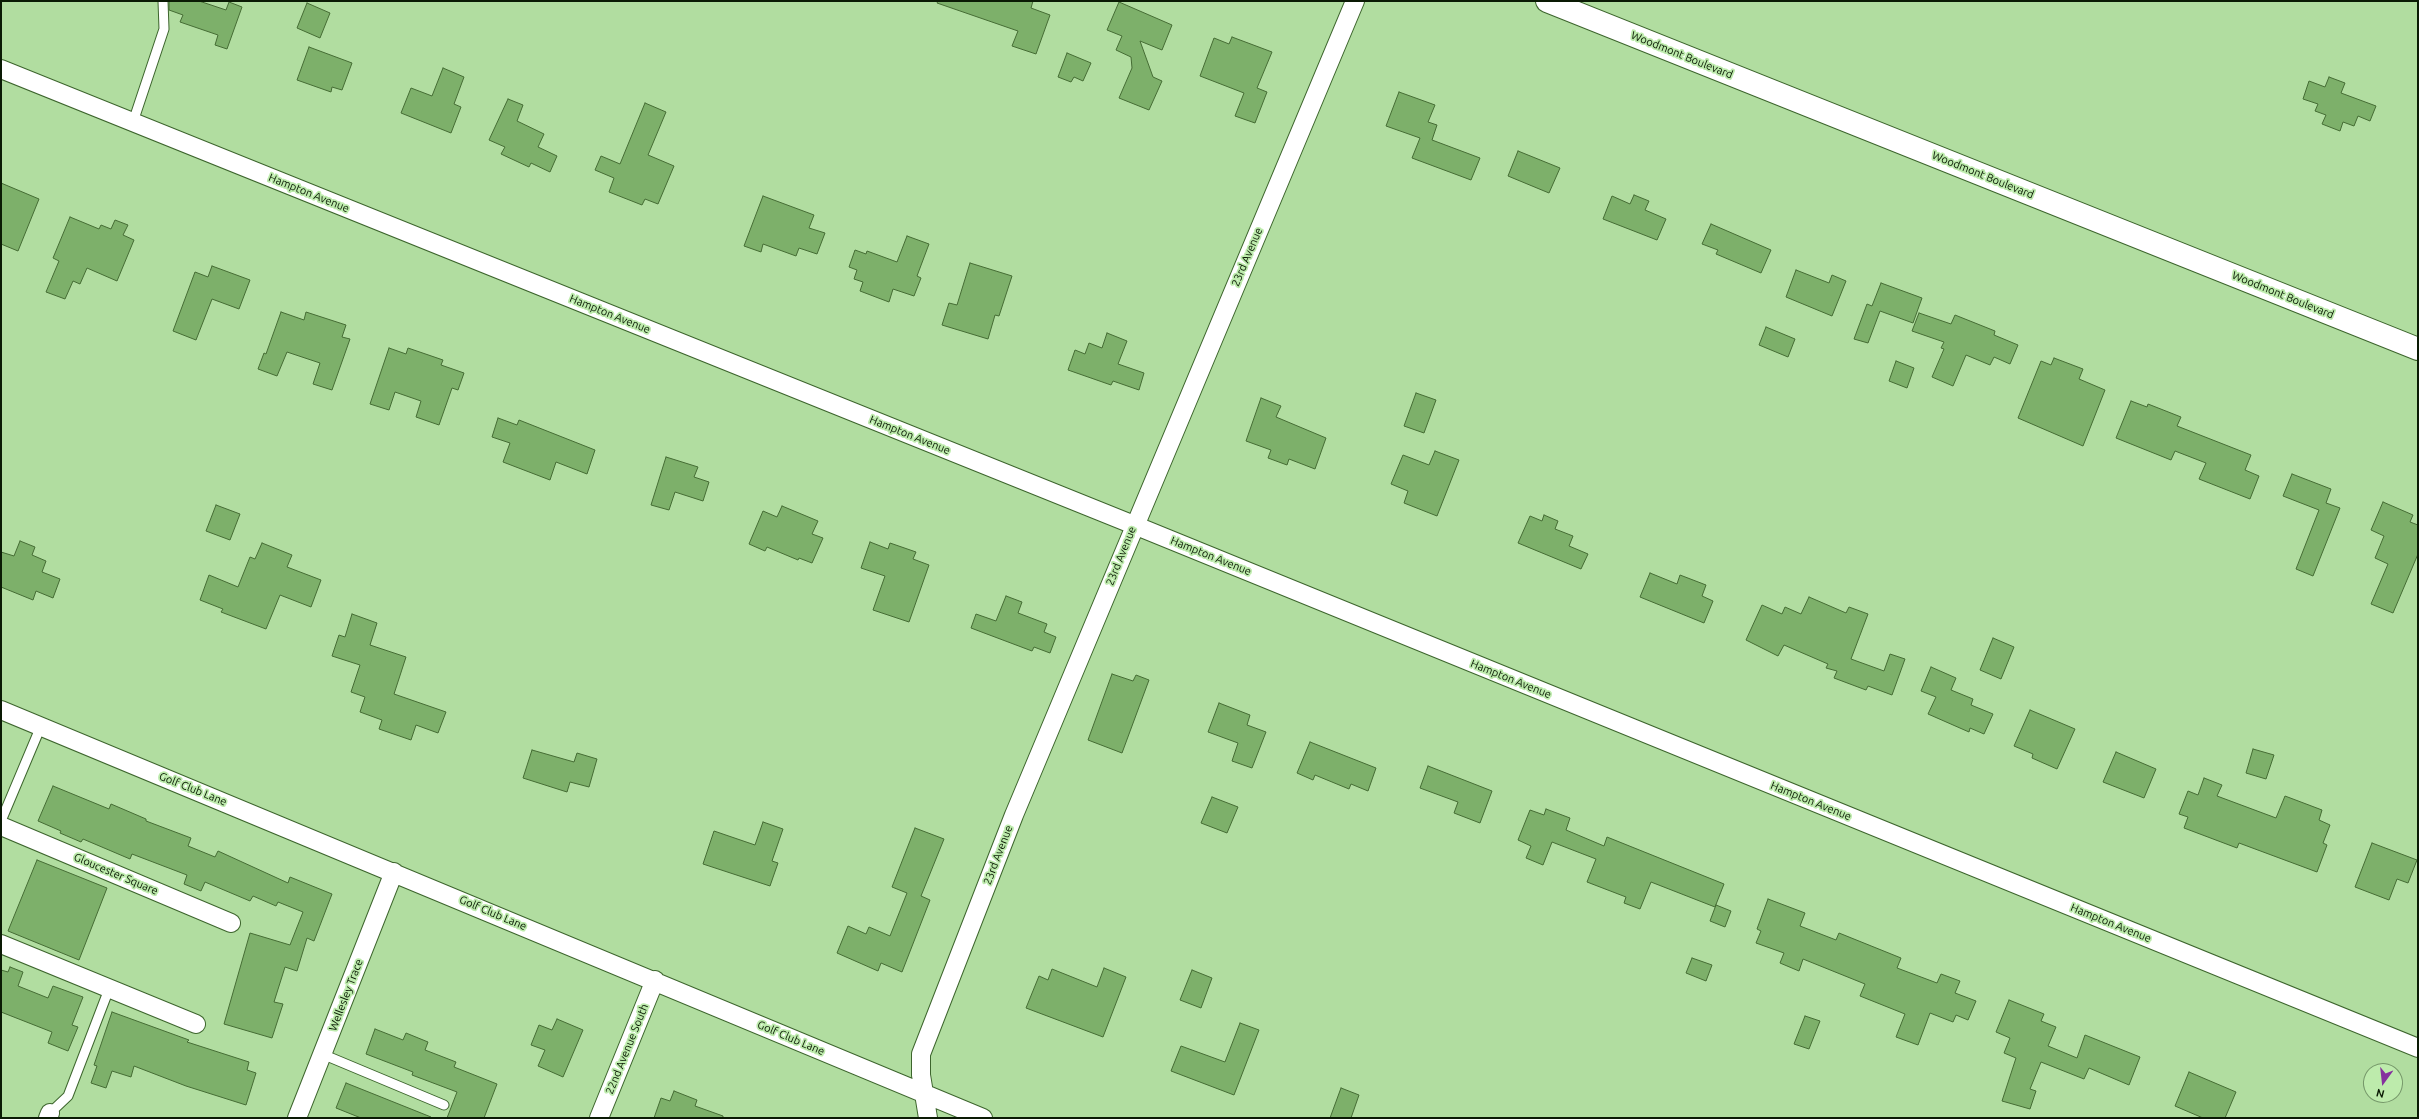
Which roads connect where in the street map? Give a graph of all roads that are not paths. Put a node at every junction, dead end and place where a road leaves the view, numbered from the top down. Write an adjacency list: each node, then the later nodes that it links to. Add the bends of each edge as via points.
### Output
1 (163, 1): 5 (lane, via 164,29)
2 (1354, 1): 7 (street, 23rd Avenue)
3 (1547, 1): 6 (main road, Woodmont Boulevard)
4 (1, 69): 5 (street, Hampton Avenue)
5 (133, 122): 7 (street, Hampton Avenue)
6 (2418, 349)
7 (1134, 525): 18 (street, Hampton Avenue); 20 (street, 23rd Avenue, via 1014,815 921,1054)
8 (1, 710): 9 (street, Golf Club Lane)
9 (42, 726): 10 (lane); 12 (street, Golf Club Lane)
10 (1, 821)
11 (1, 826): 13 (street, Gloucester Square)
12 (394, 872): 15 (street, Golf Club Lane); 19 (street, Wellesley Trace)
13 (231, 923)
14 (1, 944): 16 (street)
15 (655, 980): 20 (street, Golf Club Lane); 24 (street, 22nd Avenue South)
16 (109, 989): 17 (street); 22 (lane, via 68,1096)
17 (196, 1024)
18 (2418, 1048)
19 (322, 1054): 21 (lane); 23 (street, Wellesley Trace)
20 (924, 1094): 25 (street, 23rd Avenue); 26 (street, Golf Club Lane)
21 (444, 1105)
22 (49, 1116)
23 (297, 1118)
24 (599, 1118)
25 (928, 1118)
26 (983, 1118)

